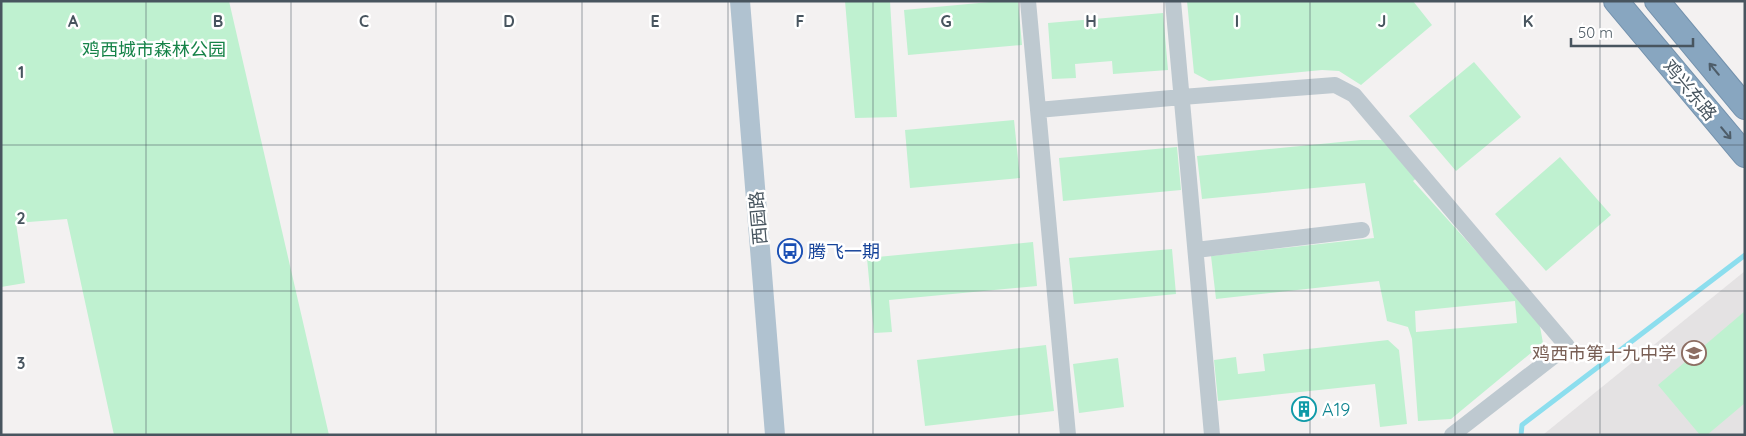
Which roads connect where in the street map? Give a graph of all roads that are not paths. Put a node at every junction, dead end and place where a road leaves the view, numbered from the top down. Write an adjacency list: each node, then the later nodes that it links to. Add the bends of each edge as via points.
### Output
1 (740, 1): 12 (main road, 西园路)
2 (1028, 1): 8 (street)
3 (1173, 1): 6 (street)
4 (1616, 1): 9 (highway, 鸡兴东路, one-way to 9)
5 (1657, 1): 7 (highway, 鸡兴东路, one-way to 5)
6 (1182, 96): 8 (street); 11 (street); 15 (street, via 1335,85 1354,95 1567,346)
7 (1745, 107)
8 (1038, 110): 13 (street)
9 (1745, 155)
10 (1362, 230): 11 (street)
11 (1196, 250): 14 (street)
12 (776, 435)
13 (1068, 435)
14 (1212, 435)
15 (1452, 435)

